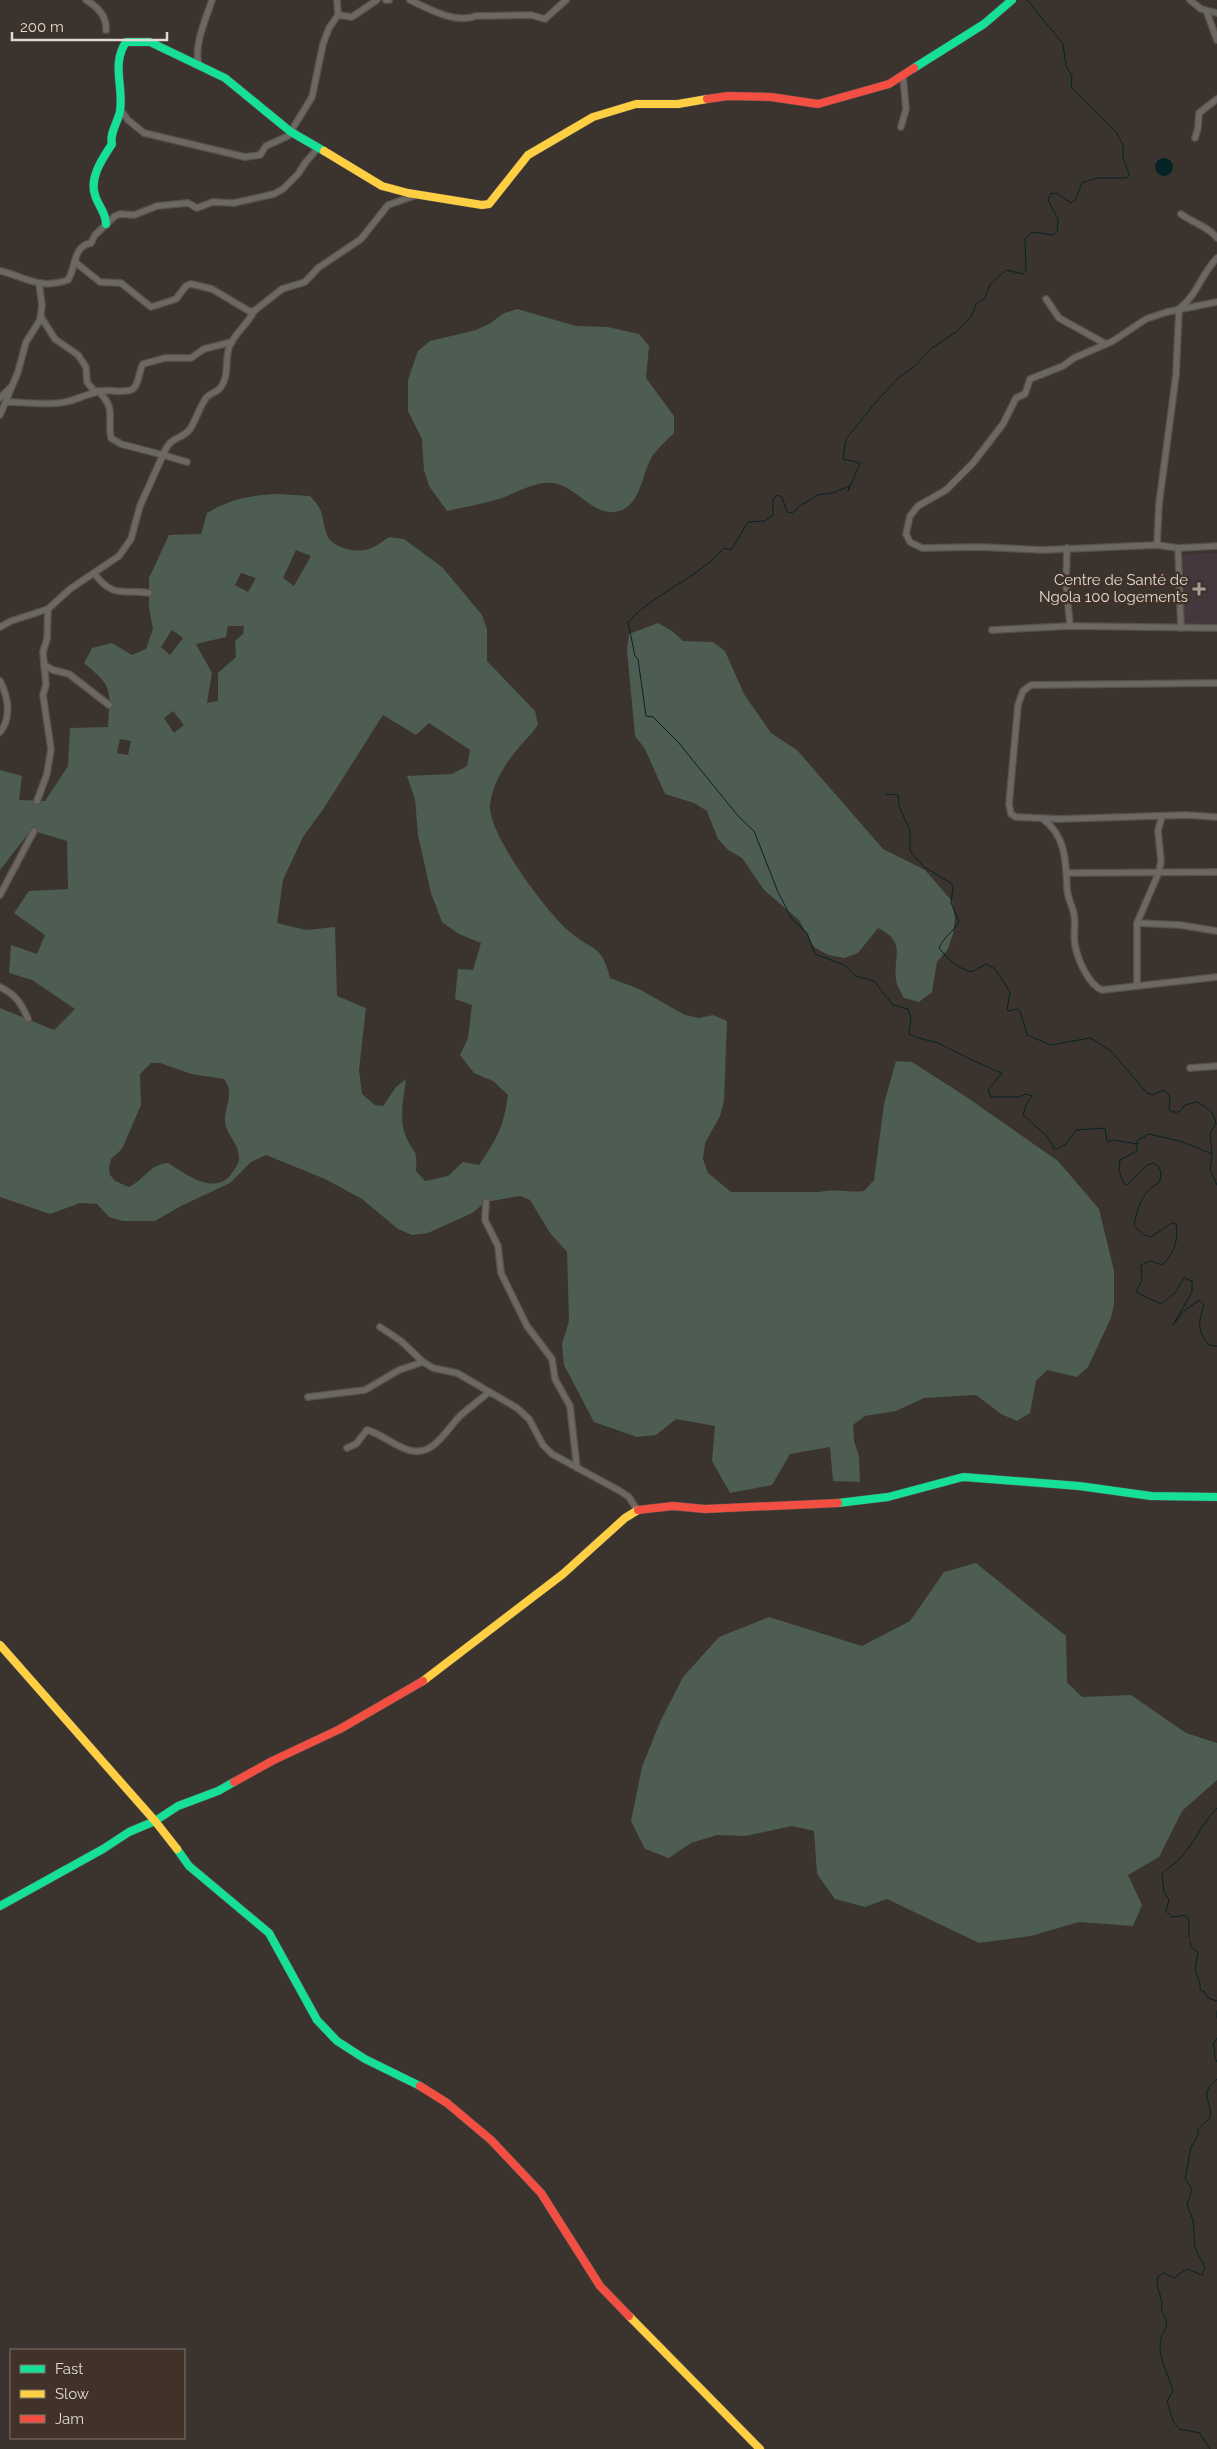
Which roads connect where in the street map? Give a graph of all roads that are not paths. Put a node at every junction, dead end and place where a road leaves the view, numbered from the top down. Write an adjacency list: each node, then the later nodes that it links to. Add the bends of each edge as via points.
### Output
1 (86, 0): 12 (street, via 101,13)
2 (212, 0): 14 (street, via 196,58)
3 (337, 0): 11 (street)
4 (377, 0): 11 (street, via 352,17)
5 (410, 0): 6 (street, via 440,14 469,19 476,16 531,15 545,19)
6 (566, 0)
7 (1012, 0): 15 (street, via 984,24)
8 (1190, 0): 9 (street)
9 (1206, 10): 10 (street); 13 (street)
10 (1217, 13)
11 (338, 15): 19 (street, via 323,44 312,97)
12 (106, 30)
13 (1217, 40)
14 (199, 65): 17 (street, via 150,42 126,42 118,58); 19 (street, via 225,78)
15 (903, 76): 18 (street, via 906,109); 22 (street, via 886,86 818,104 785,98 741,96 678,104 636,104 593,116 536,148 522,160 489,204 470,204)
16 (1217, 99): 20 (street, via 1199,113)
17 (120, 109): 19 (street, via 144,134 245,156 260,156 266,146); 24 (street, via 110,138 112,144 97,167 95,181 94,194 106,215)
18 (901, 127)
19 (291, 132): 21 (street)
20 (1195, 138)
21 (318, 148): 22 (street, via 382,186); 24 (street, via 283,189 263,198 234,203 213,202 197,208 188,203 157,206 134,215 120,214)
22 (420, 194): 33 (street, via 388,205 361,239 323,264 304,282 282,289)
23 (1181, 214): 25 (street, via 1208,228)
24 (106, 224): 27 (street, via 91,243 84,244 78,251)
25 (1217, 238)
26 (1217, 258): 32 (street, via 1206,271 1191,300)
27 (75, 262): 29 (street, via 68,280); 33 (street, via 100,282 121,284 151,307 176,299 191,284 212,288)
28 (0, 271): 29 (street)
29 (39, 283): 34 (street)
30 (1046, 299): 36 (street, via 1059,318)
31 (1217, 302): 32 (street)
32 (1179, 309): 36 (street, via 1146,319); 44 (street, via 1176,376 1159,504)
33 (254, 311): 35 (street, via 249,323)
34 (40, 317): 37 (street, via 26,342); 38 (street, via 55,339 78,355 86,367 86,378)
35 (232, 342): 38 (street, via 204,348 191,358 165,358 144,364 132,390); 42 (street, via 221,388 207,397 189,430 170,441)
36 (1106, 344): 46 (street, via 1030,379 1025,394 1016,398 1003,424 973,463 946,490 918,506 910,516 906,534 910,542 922,548)
37 (12, 387): 39 (street); 40 (street)
38 (96, 392): 40 (street, via 67,402); 42 (street, via 106,399 111,408 111,438)
39 (0, 398)
40 (7, 402): 41 (street)
41 (0, 415)
42 (163, 456): 43 (street); 48 (street, via 140,506 131,539 119,556)
43 (187, 462)
44 (1157, 545): 46 (street); 47 (street)
45 (1217, 546): 47 (street)
46 (1066, 548): 51 (street)
47 (1178, 548): 53 (street)
48 (94, 574): 49 (street, via 118,593); 50 (street, via 70,589)
49 (149, 593)
50 (48, 609): 52 (street, via 11,620); 56 (street)
51 (1070, 626): 53 (street); 55 (street)
52 (0, 627)
53 (1180, 628): 54 (street)
54 (1217, 628)
55 (992, 630)
56 (44, 665): 59 (street, via 69,674); 61 (street, via 44,708 52,749)
57 (0, 681): 60 (street, via 8,710 6,723)
58 (1217, 683): 64 (street, via 1046,684 1032,685 1023,691 1013,745 1011,814)
59 (109, 705)
60 (0, 732)
61 (37, 801)
62 (1162, 816): 63 (street); 64 (street); 66 (street, via 1158,831)
63 (1217, 817)
64 (1042, 818): 68 (street, via 1058,833)
65 (34, 831): 69 (street)
66 (1159, 872): 67 (street); 68 (street); 70 (street)
67 (1217, 872)
68 (1068, 873): 74 (street, via 1067,890 1074,914 1075,946 1094,987 1102,990)
69 (0, 895)
70 (1137, 923): 71 (street); 74 (street)
71 (1217, 931)
72 (1217, 977): 74 (street)
73 (0, 986): 75 (street, via 21,1003)
74 (1136, 986)
75 (28, 1020)
76 (1217, 1066): 77 (street)
77 (1190, 1068)
78 (486, 1202): 84 (street, via 485,1220 498,1246 502,1273 527,1326 552,1359 555,1379 570,1406)
79 (380, 1328): 80 (street, via 401,1341)
80 (423, 1362): 81 (street, via 433,1368 457,1373); 82 (street, via 399,1370 365,1390)
81 (489, 1392): 83 (street, via 461,1415 433,1446 421,1452 411,1451 386,1440 377,1432 367,1430 356,1444); 84 (street, via 517,1408 529,1419 552,1454)
82 (308, 1397)
83 (347, 1448)
84 (577, 1468): 86 (street, via 629,1497)
85 (1217, 1497): 86 (street, via 1151,1496 1079,1486 963,1477 856,1502 705,1509 673,1506)
86 (637, 1510): 88 (street, via 563,1574 426,1680 340,1729 218,1791 178,1806)
87 (0, 1645): 88 (street)
88 (155, 1821): 89 (street, via 129,1832); 90 (street, via 189,1866 268,1933 317,2020 337,2041 365,2059 416,2083 447,2103 491,2140 541,2193 600,2286)
89 (0, 1906)
90 (760, 2449)

